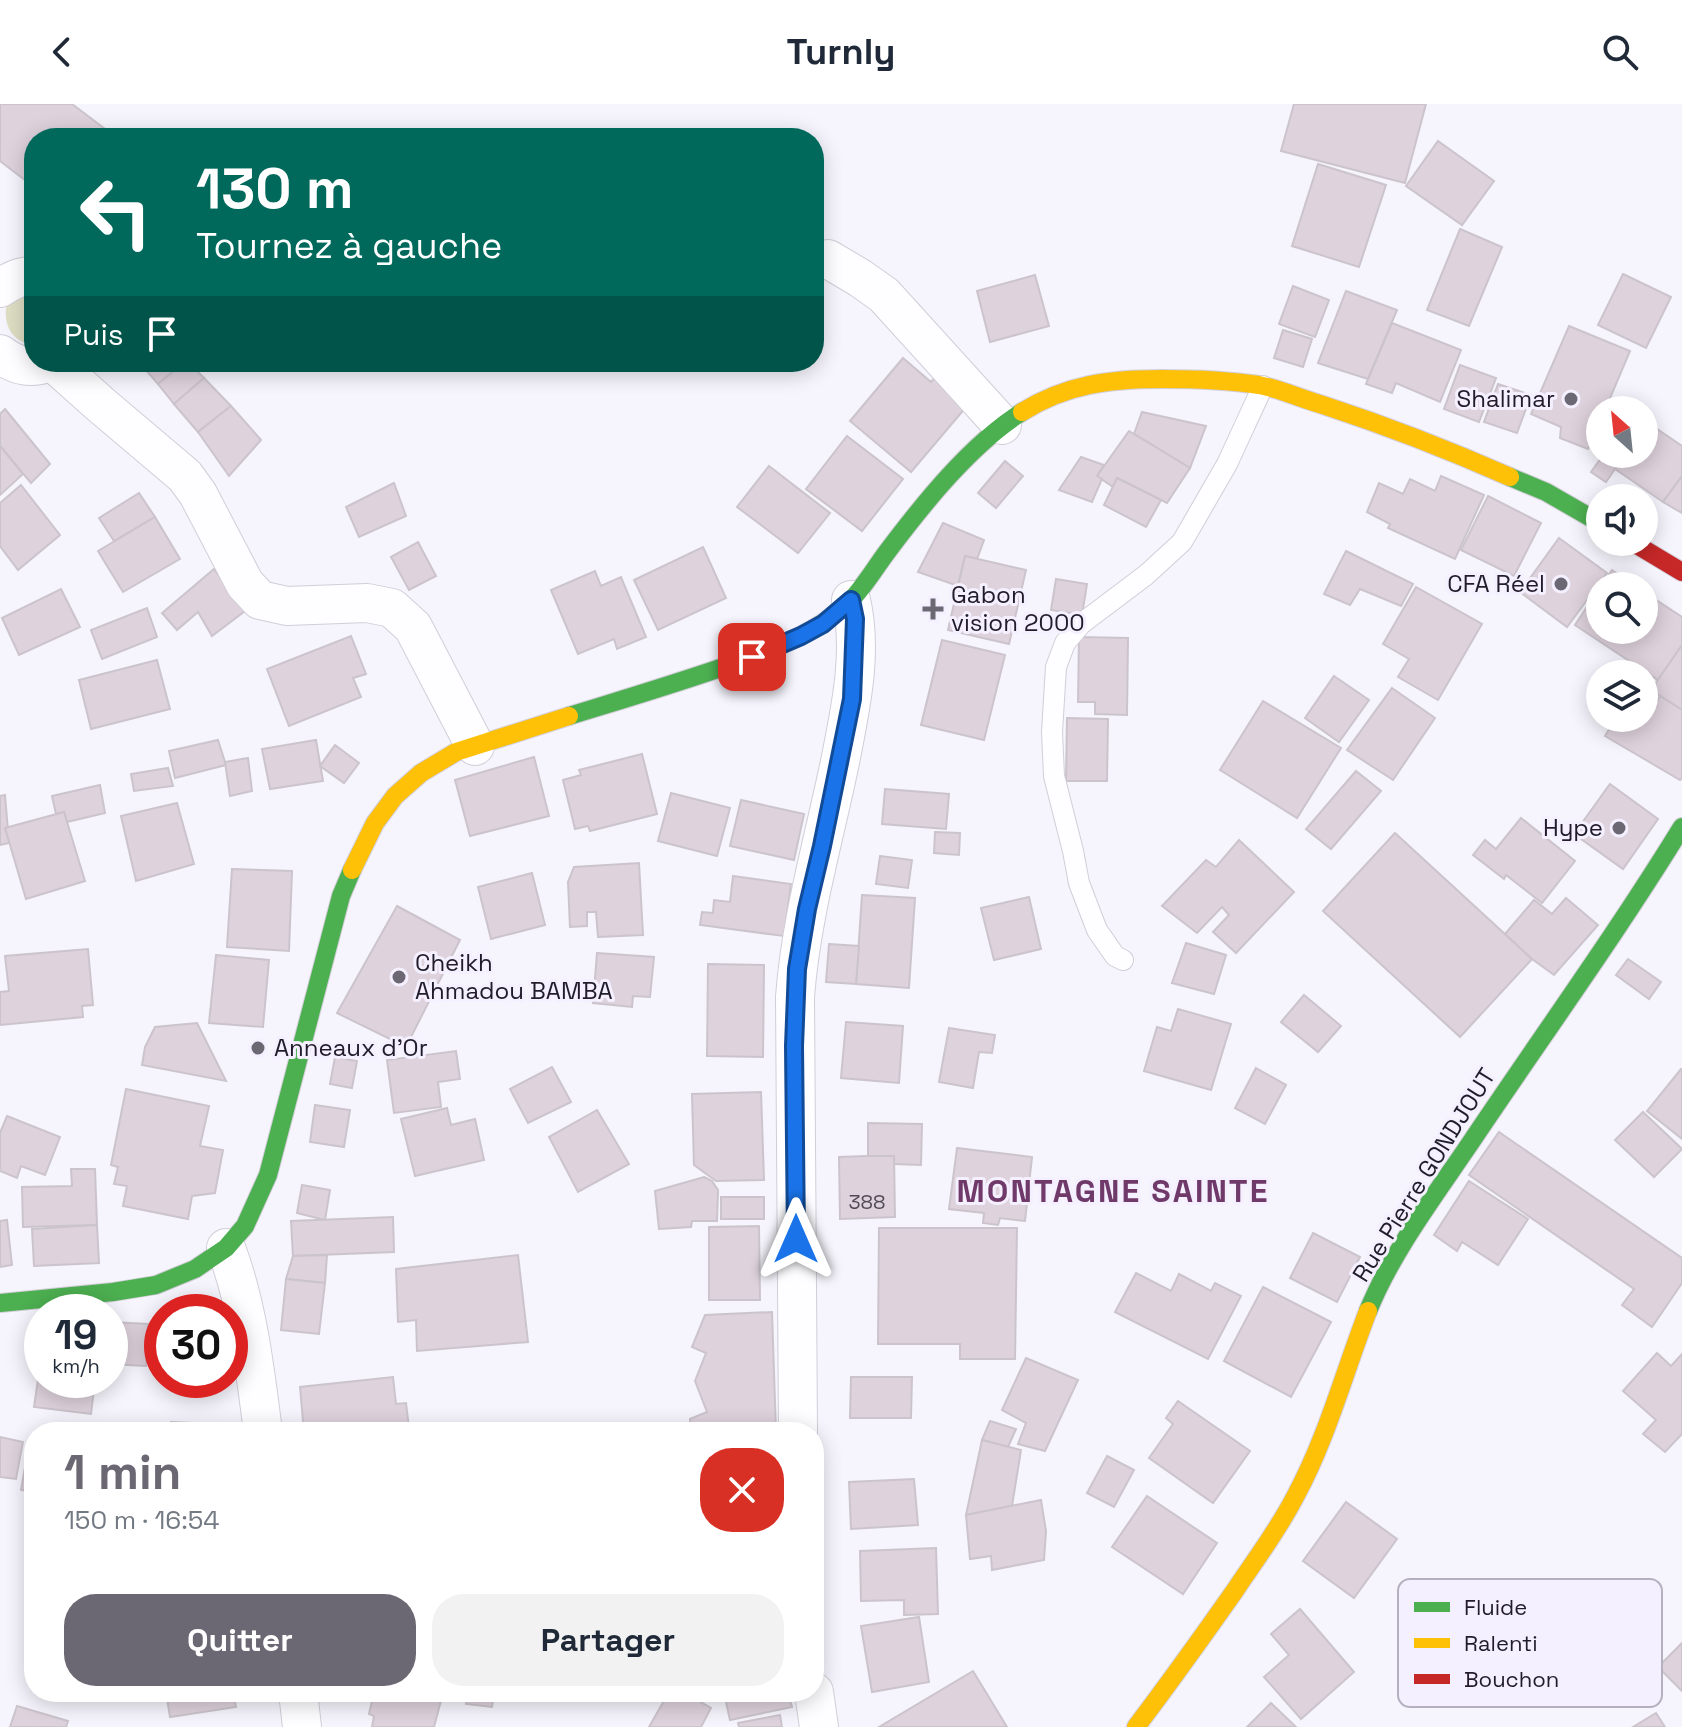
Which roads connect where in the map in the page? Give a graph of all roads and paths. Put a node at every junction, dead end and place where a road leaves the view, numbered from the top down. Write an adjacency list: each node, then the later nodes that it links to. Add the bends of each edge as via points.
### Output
1 (828, 259): 8 (street, via 884,295)
2 (24, 277): 3 (street)
3 (0, 288)
4 (0, 354): 5 (street)
5 (24, 366)
6 (63, 372): 13 (street, via 185,476 245,584 260,600 287,606 367,603 392,608 413,627)
7 (1263, 386): 8 (street, via 1214,379 1098,382 1034,405); 9 (street, via 1450,451); 15 (lane, via 1182,542 1081,624 1065,643 1056,667 1054,776 1079,883 1097,930)
8 (1002, 425): 12 (street, via 938,490)
9 (1586, 515)
10 (1655, 556): 11 (street)
11 (1682, 572)
12 (851, 600): 13 (street, via 823,624 770,650); 19 (street, via 852,699 807,909 795,997)
13 (475, 746): 16 (street, via 421,773 395,796 361,849 341,896 268,1175 245,1226)
14 (1682, 827): 24 (street, Rue Pierre GONDJOUT, via 1399,1252 1372,1302 1296,1496)
15 (1123, 960)
16 (226, 1248): 17 (street, via 195,1269 156,1285); 18 (street, via 246,1317)
17 (0, 1303)
18 (262, 1422)
19 (798, 1422)
20 (299, 1702): 22 (street)
21 (815, 1702): 23 (street)
22 (302, 1727)
23 (819, 1727)
24 (1136, 1727)

